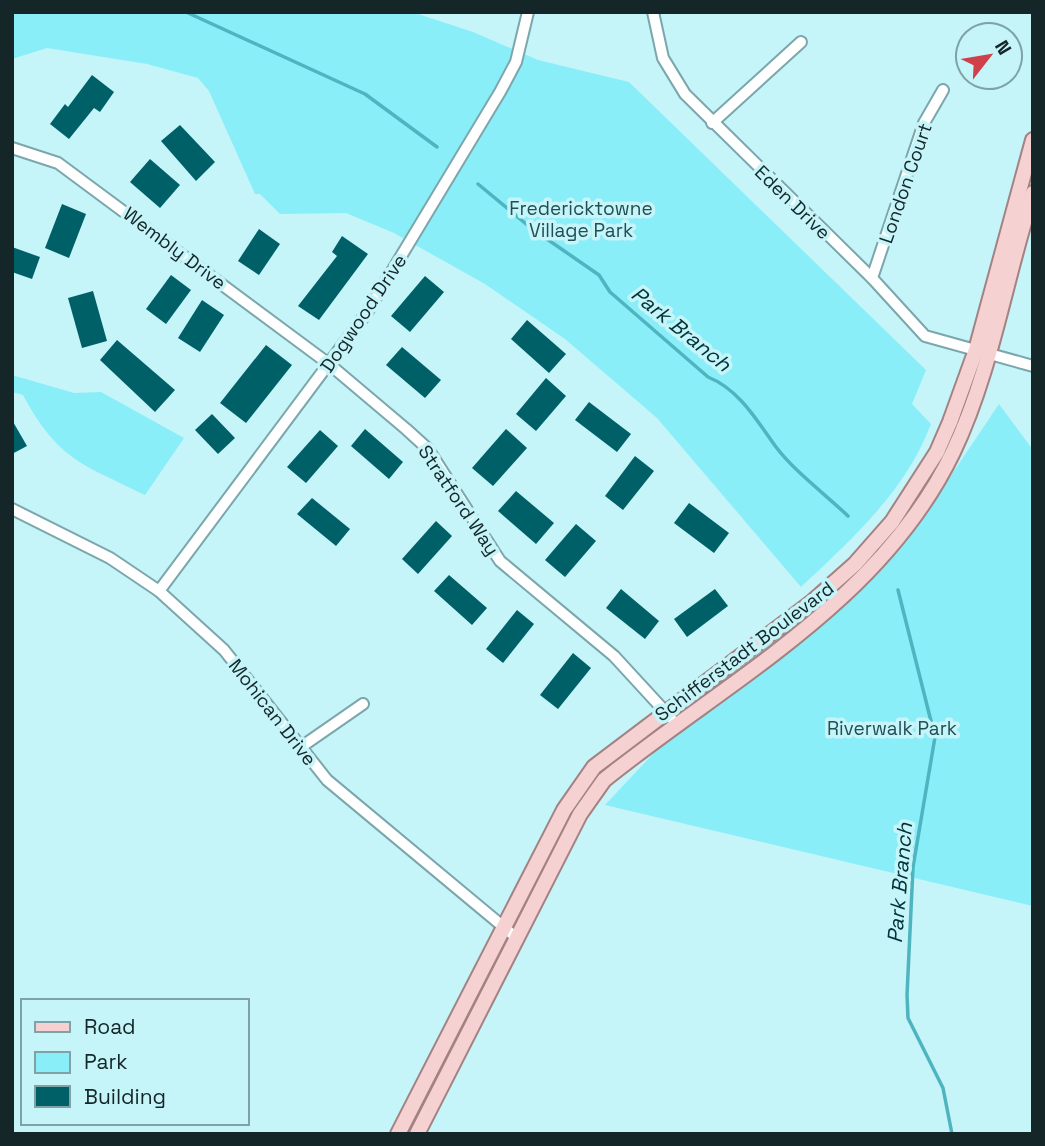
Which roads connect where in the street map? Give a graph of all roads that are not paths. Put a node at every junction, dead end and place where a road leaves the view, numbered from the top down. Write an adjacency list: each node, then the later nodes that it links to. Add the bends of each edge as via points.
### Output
1 (528, 12): 11 (street, Dogwood Drive, via 516,62 500,92 413,240)
2 (653, 12): 5 (street, Eden Drive, via 663,58 684,94)
3 (801, 42): 5 (street)
4 (943, 90): 9 (street, London Court, via 924,123)
5 (712, 123): 9 (street, Eden Drive)
6 (1033, 140): 10 (main road, Schifferstadt Boulevard)
7 (12, 148): 11 (street, Wembly Drive, via 58,163)
8 (1033, 193): 10 (main road, Schifferstadt Boulevard)
9 (872, 278): 10 (street, Eden Drive, via 925,336)
10 (982, 352): 12 (street, Eden Drive); 16 (main road, Schifferstadt Boulevard, via 937,452 892,522 855,564 811,603); 17 (main road, Schifferstadt Boulevard, via 954,450 932,491 887,553 830,610)
11 (329, 364): 14 (street, Dogwood Drive); 16 (street, Stratford Way, via 428,449 500,561 614,656)
12 (1033, 366)
13 (12, 509): 14 (street, Mohican Drive, via 110,558)
14 (159, 591): 18 (street, Mohican Drive, via 224,650)
15 (362, 704): 18 (street)
16 (664, 712): 17 (street, Stratford Way); 19 (main road, Schifferstadt Boulevard, via 583,780)
17 (678, 725): 20 (main road, Schifferstadt Boulevard, via 604,780 580,814)
18 (301, 747): 19 (street, Mohican Drive, via 347,799)
19 (504, 929): 20 (street, Mohican Drive); 21 (main road, Schifferstadt Boulevard)
20 (518, 939): 22 (main road, Schifferstadt Boulevard)
21 (398, 1134)
22 (417, 1134)

